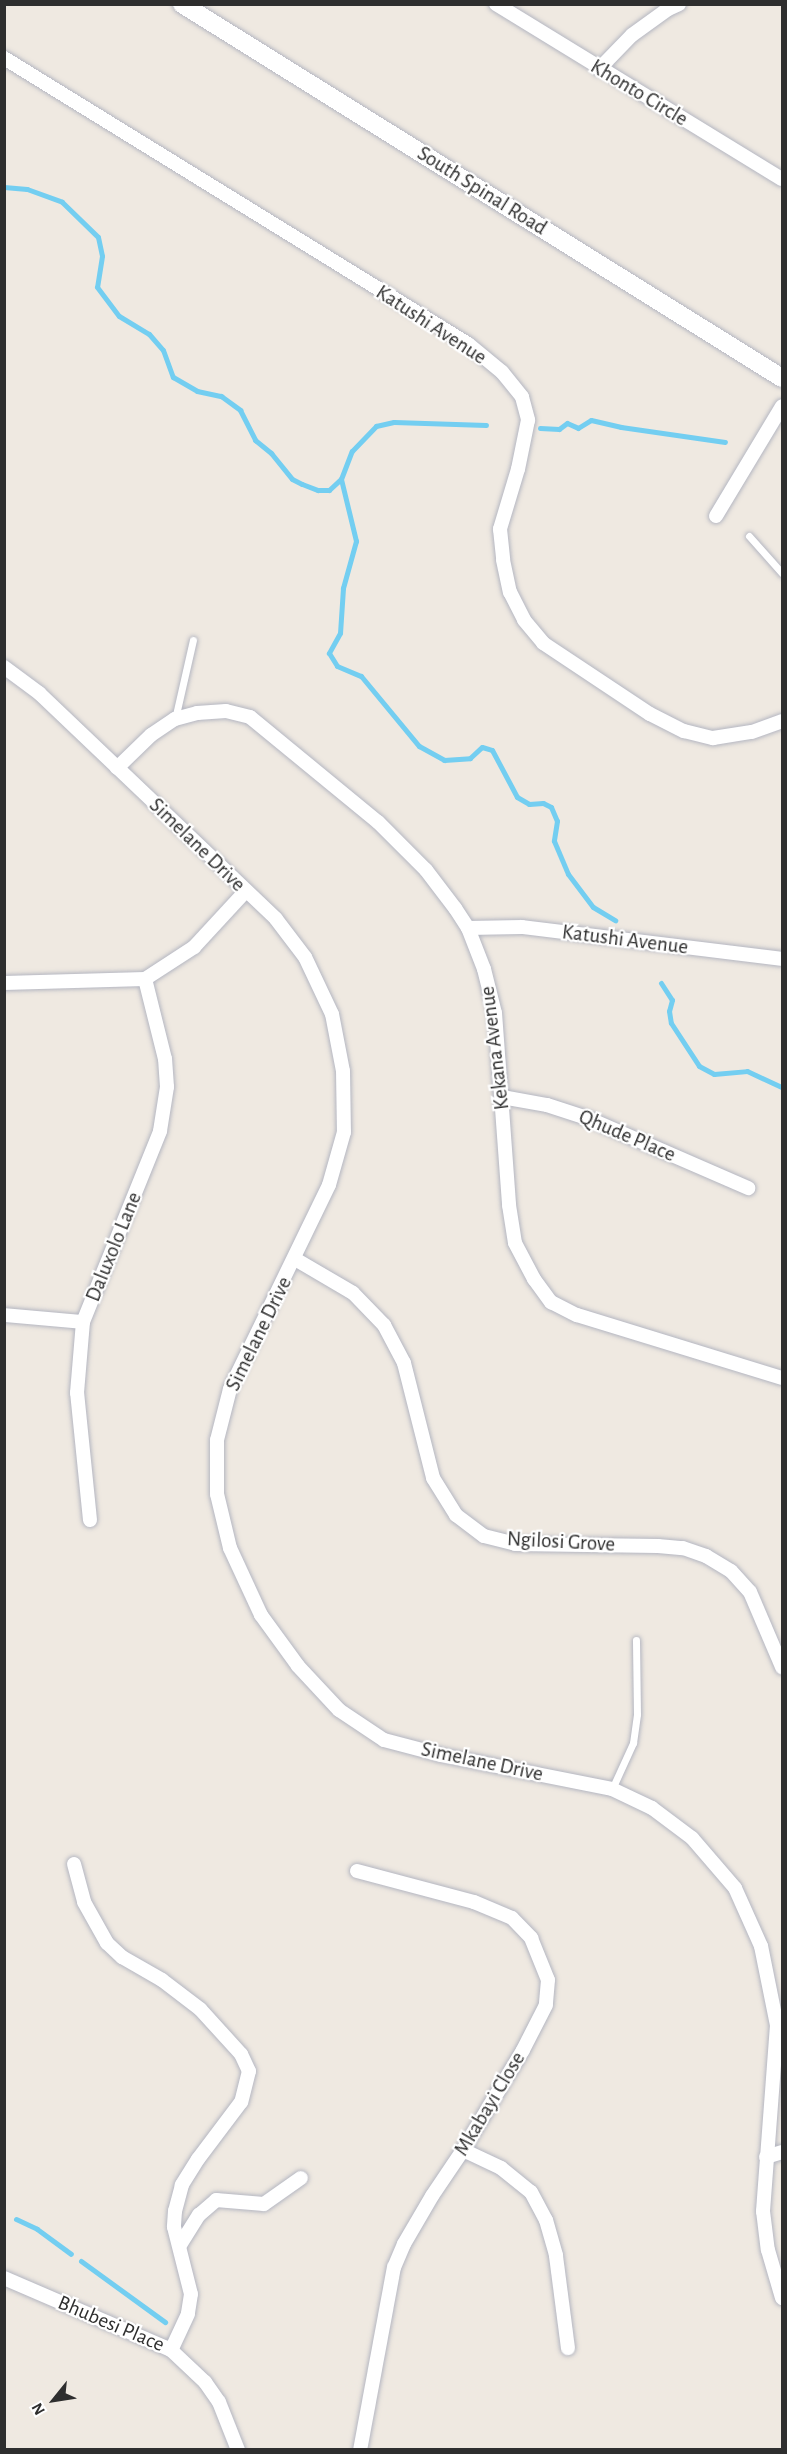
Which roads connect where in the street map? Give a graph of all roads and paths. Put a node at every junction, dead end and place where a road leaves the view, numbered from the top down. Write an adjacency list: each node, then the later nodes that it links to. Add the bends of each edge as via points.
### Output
1 (182, 4): 7 (street, South Spinal Road)
2 (496, 4): 5 (street, Khonto Circle)
3 (679, 4): 5 (street, via 632,35)
4 (4, 58): 15 (street, Katushi Avenue, via 468,344 502,372 522,397 528,420 500,529 503,560 510,592 524,621 543,643 650,714 684,731 713,738 752,732)
5 (599, 69): 6 (street, Khonto Circle)
6 (783, 179)
7 (783, 378)
8 (783, 406): 9 (street)
9 (716, 516)
10 (749, 536): 11 (lane)
11 (783, 573)
12 (193, 640): 14 (lane)
13 (4, 667): 16 (street, Simelane Drive, via 39,693)
14 (175, 719): 16 (street, Kekana Avenue, via 151,735); 18 (street, Kekana Avenue, via 226,711 250,717 378,822 426,870)
15 (783, 721)
16 (117, 768): 17 (street, Simelane Drive)
17 (245, 892): 20 (street, via 194,947); 24 (street, Simelane Drive, via 276,919 305,957 332,1014 343,1071 344,1132 329,1185)
18 (468, 928): 19 (street, Katushi Avenue, via 522,927); 22 (street, Kekana Avenue, via 495,1013)
19 (783, 959)
20 (145, 979): 21 (street); 26 (street, Daluxolo Lane, via 165,1059 167,1088 160,1131)
21 (4, 983)
22 (502, 1097): 23 (street, Qhude Place, via 547,1104 587,1118); 27 (street, Kekana Avenue, via 515,1243 550,1302 577,1315)
23 (748, 1188)
24 (295, 1259): 30 (street, Ngilosi Grove, via 353,1293 384,1325 404,1363 433,1478 456,1515 484,1536 515,1544 658,1546 683,1548 706,1556 731,1571 750,1592); 31 (street, Simelane Drive, via 230,1389 217,1440 217,1494 230,1548 261,1615 298,1666 339,1710 384,1740)
25 (4, 1315): 26 (street)
26 (83, 1322): 28 (street, Daluxolo Lane, via 77,1393)
27 (783, 1378)
28 (90, 1520)
29 (636, 1640): 31 (lane, via 637,1714 633,1743)
30 (783, 1667)
31 (612, 1789): 36 (street, Simelane Drive, via 652,1808 692,1838 735,1888 761,1946 777,2025)
32 (74, 1864): 38 (street, via 84,1902 107,1943 200,2009 242,2054 249,2071 241,2102 210,2140 182,2185 174,2227)
33 (357, 1871): 34 (street, Mkabayi Close, via 474,1902 512,1918 531,1938 543,1961 548,1980 546,2006)
34 (464, 2150): 41 (street, via 501,2168 531,2192 546,2220 556,2256); 44 (street, Mkabayi Close, via 432,2196 394,2267)
35 (783, 2152): 36 (street)
36 (766, 2157): 40 (street, Simelane Drive, via 763,2211 768,2250)
37 (301, 2178): 38 (street, via 264,2204 216,2200 199,2215)
38 (180, 2245): 42 (street, via 191,2294 188,2314)
39 (5, 2281): 42 (street, Bhubesi Place)
40 (783, 2298)
41 (568, 2348)
42 (171, 2350): 43 (street, Bhubesi Place, via 205,2382 219,2402)
43 (238, 2450)
44 (360, 2450)

